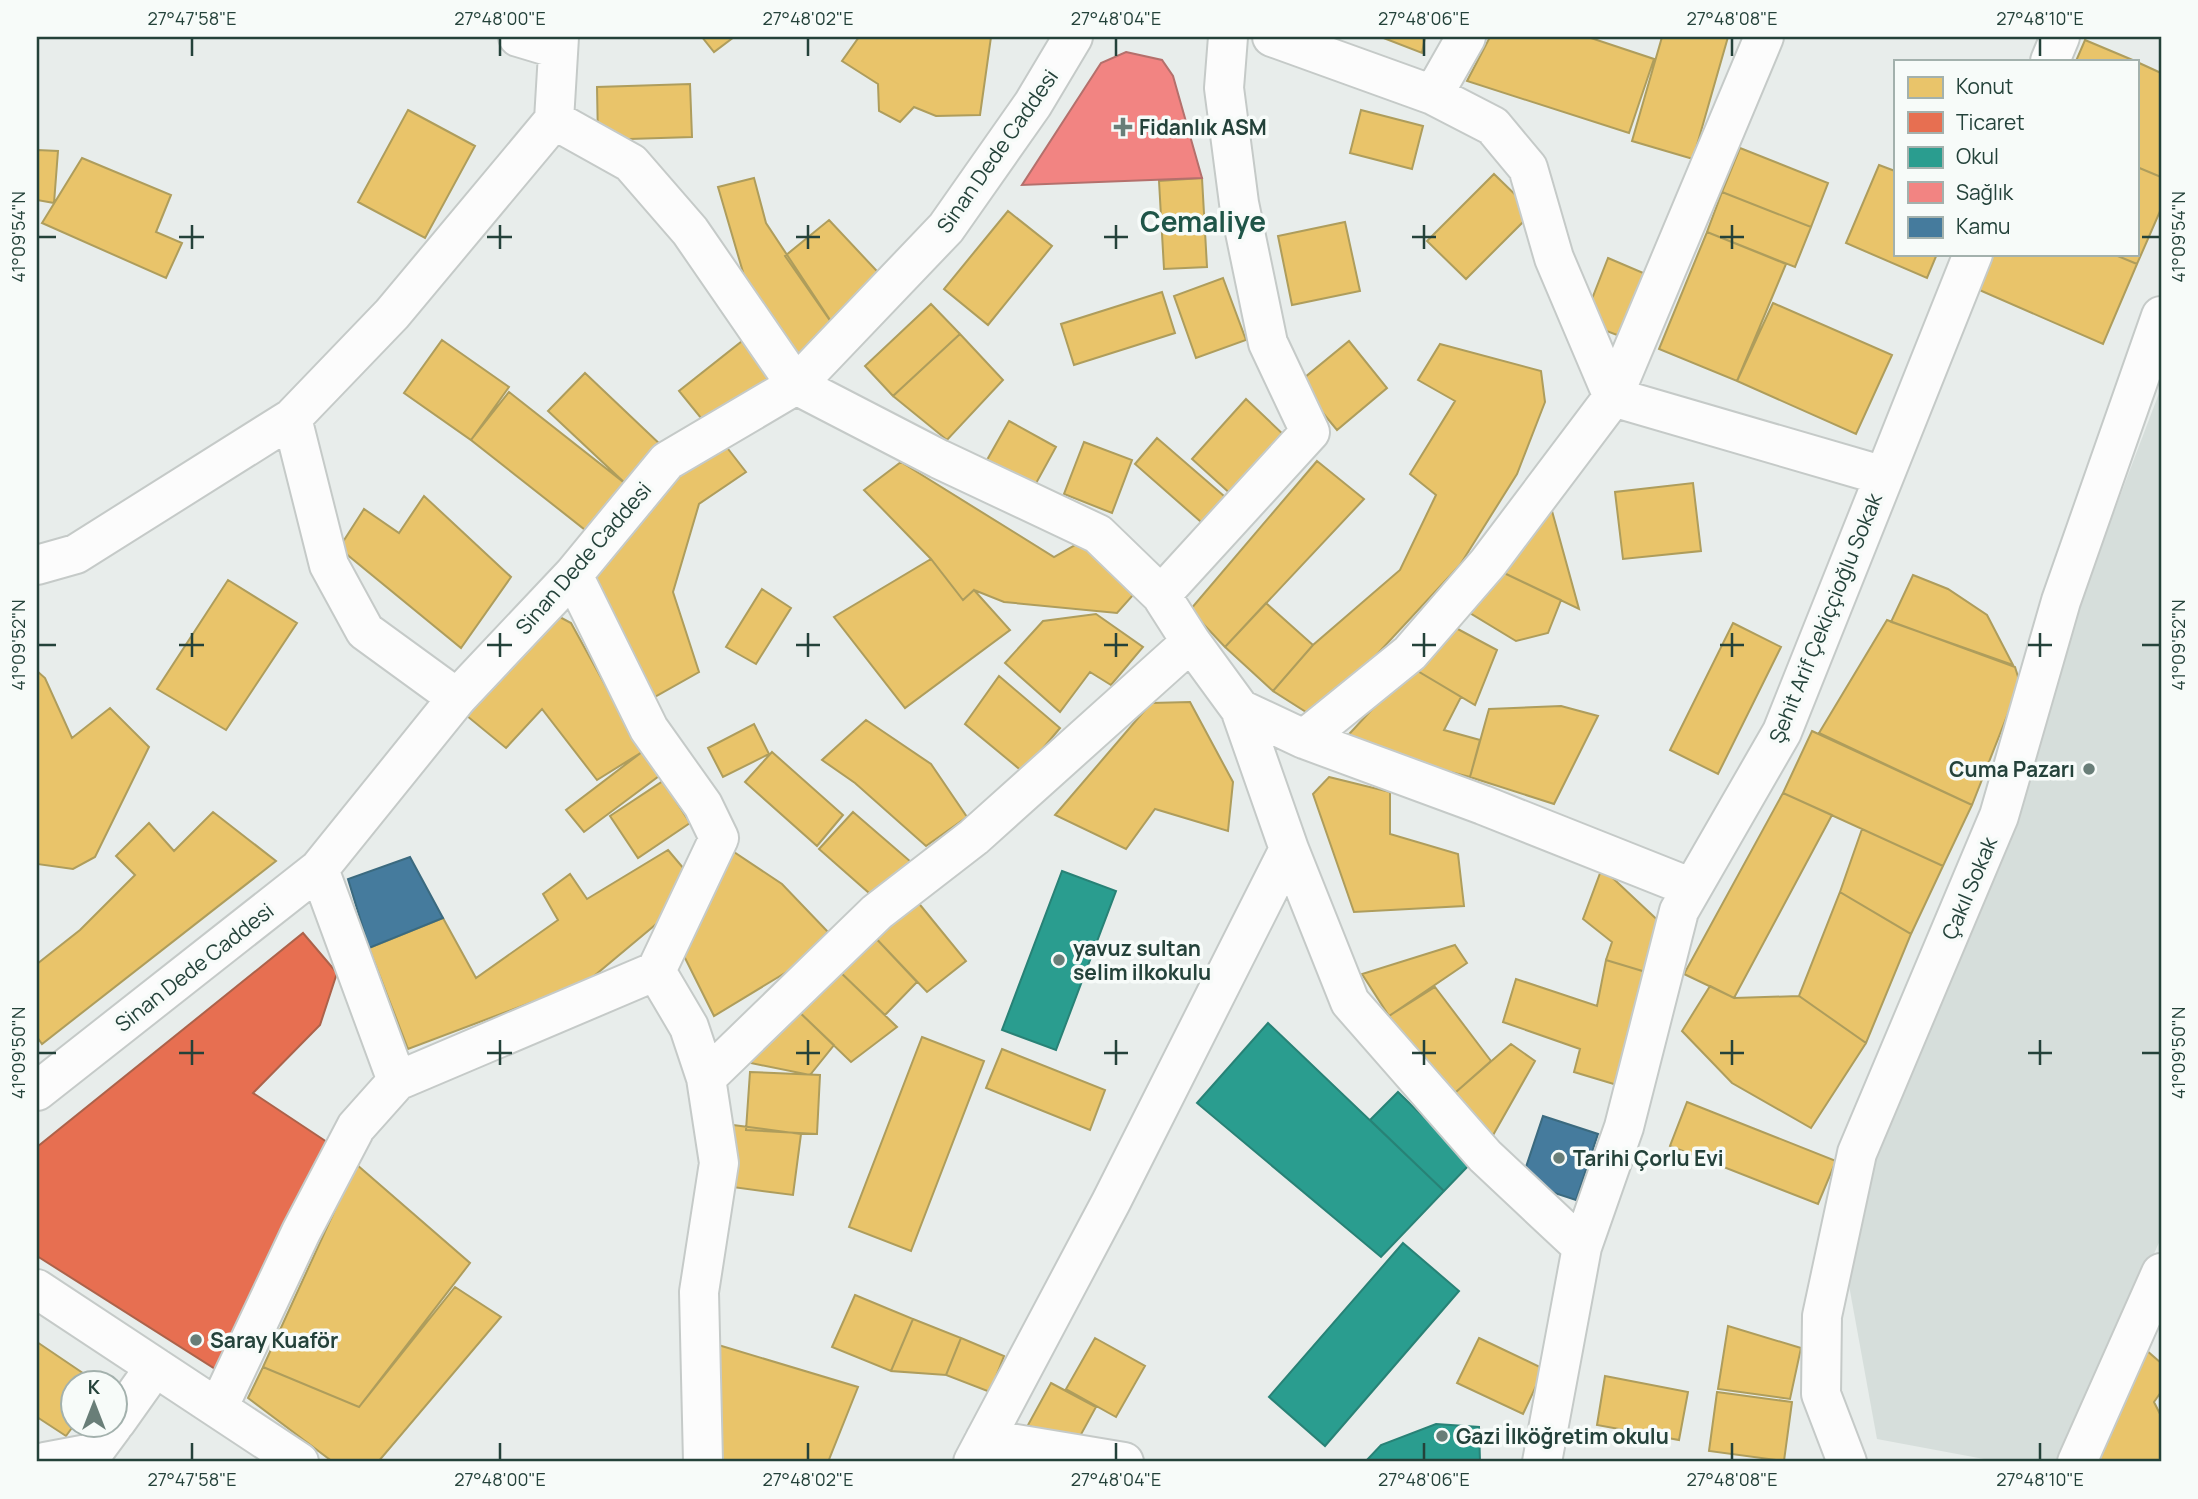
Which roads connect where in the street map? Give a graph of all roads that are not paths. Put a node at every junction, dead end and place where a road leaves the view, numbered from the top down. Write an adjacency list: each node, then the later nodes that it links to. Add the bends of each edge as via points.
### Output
1 (518, 37): 8 (street)
2 (1073, 37): 14 (street, Sinan Dede Caddesi, via 1033,104 946,228)
3 (1228, 37): 20 (street, via 1224,88 1229,127 1268,343 1310,432)
4 (1272, 37): 10 (street)
5 (1466, 37): 10 (street)
6 (1764, 37): 15 (street)
7 (2060, 37): 9 (street)
8 (558, 43): 11 (street)
9 (2050, 60)
10 (1433, 95): 15 (street, via 1493,126 1528,168 1555,258)
11 (554, 120): 14 (street, via 631,163 690,231); 16 (street, via 392,314)
12 (1972, 256): 17 (street, Şehit Arif Çekiççioğlu Sokak)
13 (2161, 316): 44 (street, Çakıl Sokak, via 2061,601 1999,816 1857,1153 1822,1316 1821,1395)
14 (796, 386): 19 (street, Sinan Dede Caddesi, via 667,461); 20 (street, via 1098,534)
15 (1613, 397): 17 (street); 24 (street, via 1489,563 1410,653)
16 (292, 418): 18 (street, via 76,554); 22 (street, via 329,565 365,631)
17 (1884, 476): 27 (street, Şehit Arif Çekiççioğlu Sokak, via 1782,732)
18 (37, 565)
19 (573, 575): 22 (street, Sinan Dede Caddesi); 28 (street, via 649,729 703,805 719,838)
20 (1161, 595): 21 (street)
21 (1191, 642): 23 (street); 29 (street, via 974,838 877,912)
22 (457, 698): 26 (street, Sinan Dede Caddesi)
23 (1240, 709): 24 (street); 25 (street)
24 (1304, 739): 27 (street)
25 (1289, 849): 32 (street, via 1350,1002 1485,1156); 38 (street, via 1111,1202)
26 (319, 869): 30 (street); 31 (street, Sinan Dede Caddesi)
27 (1692, 888): 32 (street, Şehit Arif Çekiççioğlu Sokak, via 1679,911 1624,1127)
28 (656, 971): 29 (street, via 689,1027); 30 (street)
29 (706, 1078): 41 (street, via 719,1163 699,1293)
30 (397, 1081): 36 (street, via 356,1127)
31 (37, 1091)
32 (1582, 1247): 43 (street, Şehit Arif Çekiççioğlu Sokak)
33 (2161, 1273): 45 (street)
34 (37, 1289): 35 (street)
35 (155, 1367): 36 (street); 37 (street)
36 (218, 1408): 40 (street)
37 (107, 1441): 39 (street)
38 (979, 1450): 42 (street)
39 (45, 1462)
40 (299, 1462)
41 (703, 1462)
42 (1124, 1462)
43 (1542, 1462)
44 (1847, 1462)
45 (2077, 1462)

